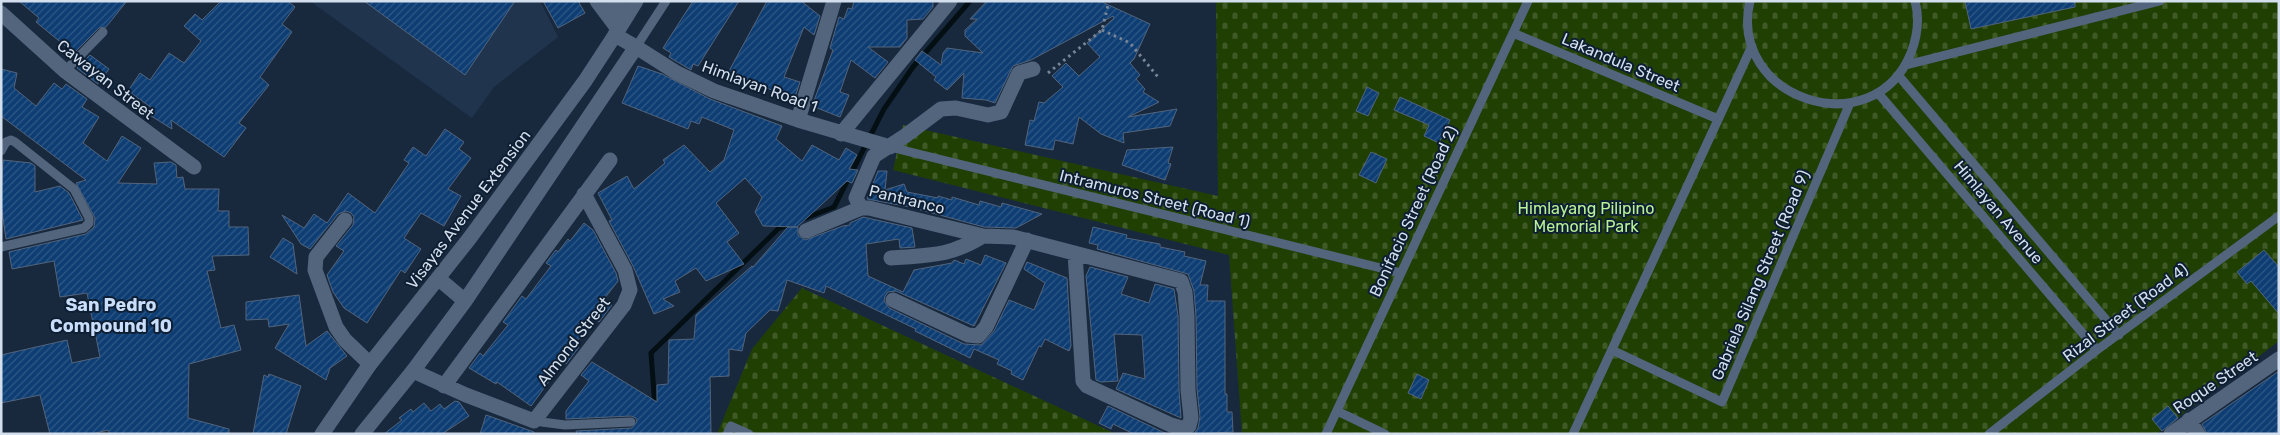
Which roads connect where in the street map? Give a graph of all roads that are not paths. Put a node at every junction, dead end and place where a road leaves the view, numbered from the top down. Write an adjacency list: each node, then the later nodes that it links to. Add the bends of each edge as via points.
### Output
1 (597, 1): 14 (street)
2 (615, 1): 12 (street)
3 (636, 1): 12 (street, Visayas Avenue Extension)
4 (666, 1): 17 (lane)
5 (834, 1): 25 (street)
6 (950, 1): 26 (street)
7 (1528, 1): 15 (lane, Bonifacio Street (Road 2))
8 (1750, 1): 16 (lane, via 1748,25)
9 (1915, 1): 18 (lane, via 1918,10 1916,38)
10 (2160, 1): 18 (lane)
11 (1, 13): 20 (street, Cawayan Street)
12 (627, 16): 14 (street, Visayas Avenue Extension)
13 (103, 32): 20 (lane)
14 (617, 32): 17 (street, Himlayan Road 1); 42 (street, Visayas Avenue Extension, via 585,81)
15 (1513, 33): 24 (lane, Lakandula Street); 41 (lane, Bonifacio Street (Road 2))
16 (1752, 46): 23 (lane, via 1767,73 1790,93 1819,104); 24 (lane)
17 (636, 48): 25 (street, Himlayan Road 1, via 677,73 714,90); 44 (street)
18 (1906, 65): 21 (lane)
19 (1033, 69): 27 (street, Pantranco, via 1020,72 1001,112 988,115 956,108 942,109)
20 (65, 71): 30 (street, Cawayan Street)
21 (1898, 75): 22 (lane); 45 (lane)
22 (1878, 92): 23 (lane); 47 (lane, Himlayan Avenue)
23 (1850, 103): 46 (lane, Gabriela Silang Street (Road 9), via 1722,402)
24 (1718, 119): 46 (lane)
25 (798, 120): 26 (street, Himlayan Road 1)
26 (841, 134): 27 (street, Himlayan Road 1)
27 (895, 148): 32 (street, Pantranco, via 874,156 868,166 856,198); 41 (lane, Intramuros Street (Road 1))
28 (1, 151): 38 (lane, via 6,142 15,142 74,190 90,218 84,228)
29 (610, 160): 31 (street)
30 (194, 168)
31 (584, 194): 51 (street); 54 (street, Almond Street, via 625,270 630,290 624,306)
32 (861, 208): 35 (street); 36 (street, Pantranco)
33 (2279, 216): 45 (lane, Rizal Street (Road 4))
34 (344, 220): 49 (street, via 316,257 314,270 336,327)
35 (806, 231)
36 (983, 236): 37 (street, Pantranco); 40 (street, via 962,249 942,255)
37 (1027, 240): 39 (street, Pantranco); 43 (street, via 993,316 978,336 968,335)
38 (1, 247)
39 (1075, 253): 39 (street, Pantranco, via 1181,281 1184,286 1191,418 1185,429 1083,381)
40 (891, 258)
41 (1401, 273): 52 (lane, Bonifacio Street (Road 2))
42 (439, 279): 44 (street); 49 (street, Visayas Avenue Extension)
43 (894, 300)
44 (465, 301): 50 (street)
45 (2119, 334): 47 (lane, Rizal Street (Road 4))
46 (1612, 350): 62 (lane)
47 (2097, 350): 63 (lane, Rizal Street (Road 4))
48 (2279, 359): 53 (street, Roque Street)
49 (370, 364): 57 (street, Visayas Avenue Extension)
50 (413, 371): 51 (street); 58 (street)
51 (444, 386): 54 (street)
52 (1337, 411): 60 (lane, Bonifacio Street (Road 2)); 61 (lane)
53 (2189, 420): 64 (street, Roque Street); 65 (street)
54 (534, 421): 55 (lane, via 566,425)
55 (631, 422)
56 (729, 430): 59 (lane)
57 (322, 434)
58 (362, 434)
59 (749, 434)
60 (1326, 434)
61 (1385, 434)
62 (1574, 434)
63 (1989, 434)
64 (2171, 434)
65 (2198, 434)

